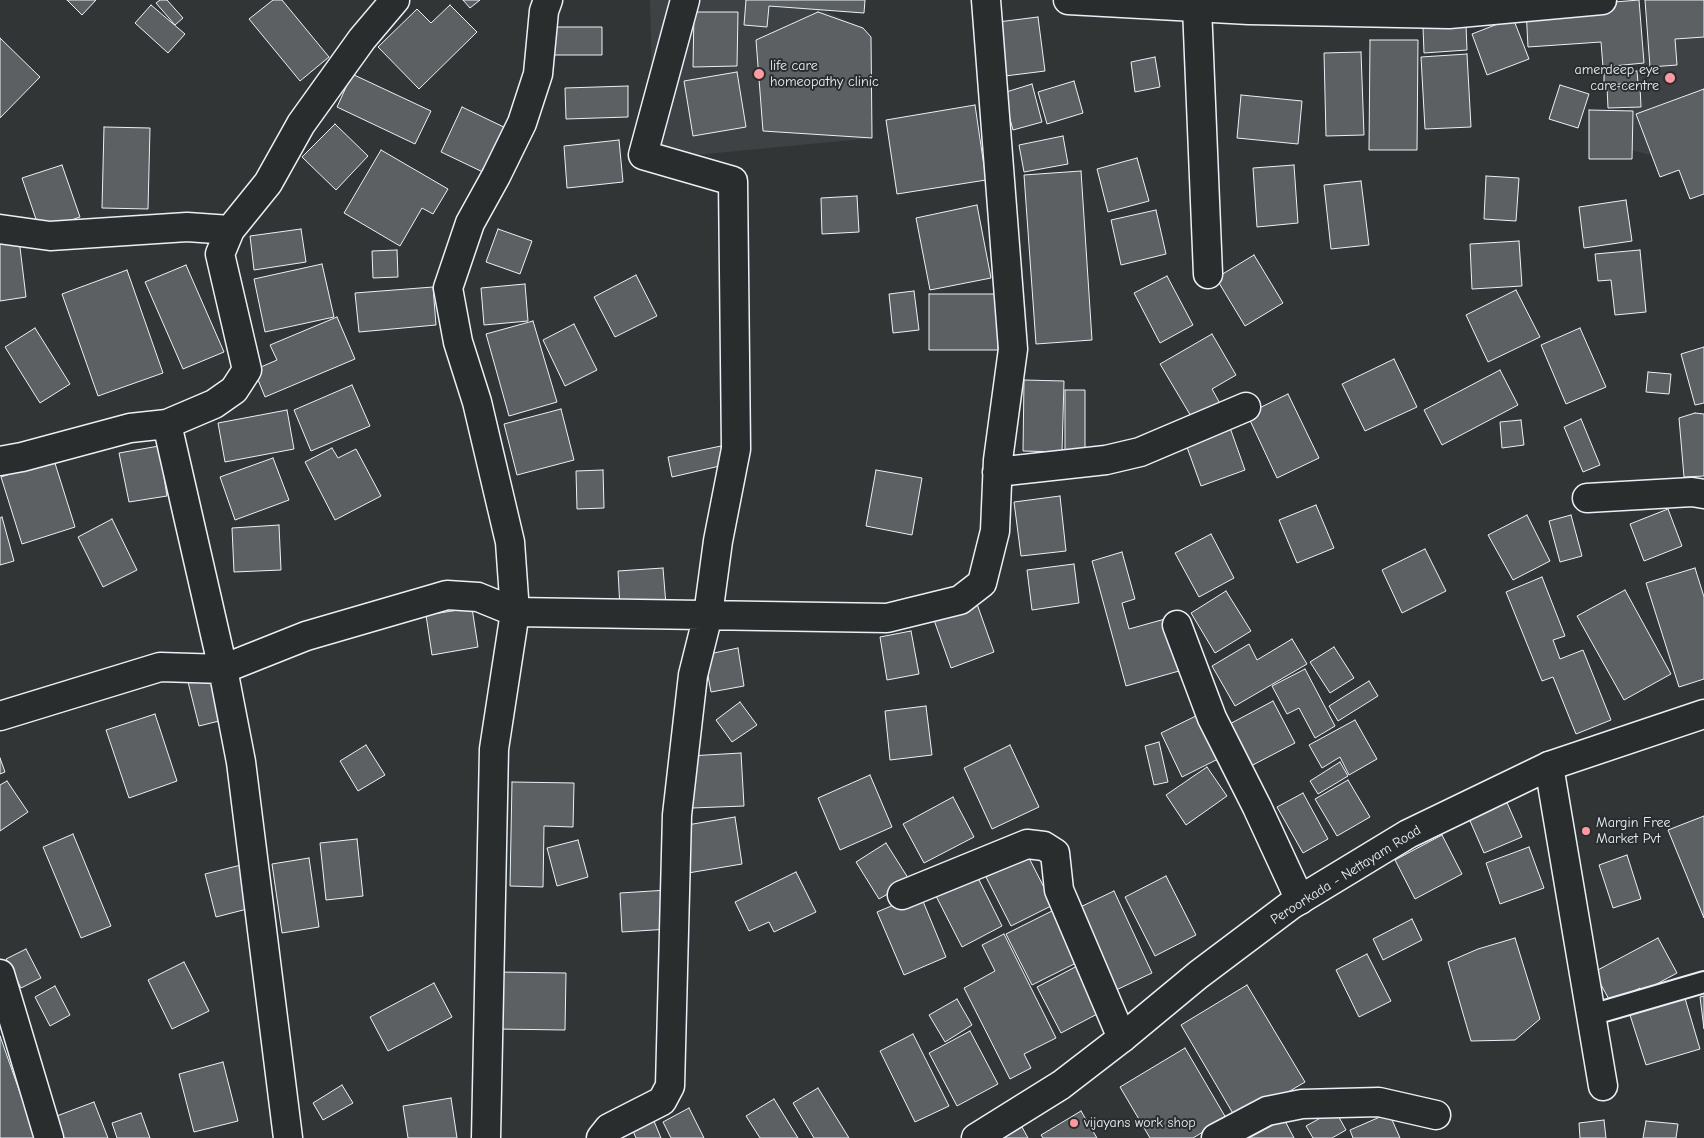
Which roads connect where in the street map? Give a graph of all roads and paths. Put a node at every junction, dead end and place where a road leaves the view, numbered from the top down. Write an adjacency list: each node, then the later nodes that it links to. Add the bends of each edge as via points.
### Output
1 (395, 0): 9 (street, via 306,116 268,183)
2 (548, 0): 17 (street, via 538,74 522,123 470,223 448,288 458,342 478,402 510,542)
3 (684, 0): 18 (street, via 643,156 734,181 736,449)
4 (986, 0): 14 (street, via 1013,349)
5 (1068, 0): 7 (street)
6 (1602, 0): 7 (street, via 1449,14)
7 (1197, 7): 10 (street)
8 (0, 229): 9 (street, via 50,236 187,227)
9 (230, 230): 12 (street, via 220,254 247,370 234,390 214,404)
10 (1208, 274)
11 (1246, 407): 14 (street, via 1132,454 1106,460)
12 (167, 424): 13 (street, via 130,428); 20 (street)
13 (0, 461)
14 (997, 472): 18 (street, via 995,531 982,583 960,600 888,618)
15 (1704, 494): 16 (street)
16 (1587, 498)
17 (515, 612): 18 (street); 20 (street, via 478,597 447,595 306,636); 34 (street, via 494,749)
18 (708, 615): 35 (street, via 693,676 677,815 670,1086 662,1101 608,1128)
19 (1177, 625): 25 (street, via 1212,718)
20 (223, 669): 22 (street, via 160,666); 33 (street, via 241,762)
21 (1704, 714): 23 (street, Peroorkada - Nettayam Road)
22 (0, 716)
23 (1549, 766): 25 (street, Peroorkada - Nettayam Road, via 1408,834); 28 (street)
24 (902, 895): 29 (street, via 1027,844 1044,846 1055,853 1058,890)
25 (1300, 900): 29 (street, Peroorkada - Nettayam Road, via 1198,975)
26 (0, 974): 32 (street)
27 (1704, 982): 28 (lane)
28 (1592, 1016): 30 (street)
29 (1122, 1038): 36 (street, Peroorkada - Nettayam Road, via 1061,1085)
30 (1603, 1086)
31 (1436, 1115): 37 (street, via 1379,1102 1302,1104 1267,1111)
32 (49, 1138)
33 (288, 1138)
34 (486, 1138)
35 (601, 1138)
36 (976, 1138)
37 (1216, 1138)

